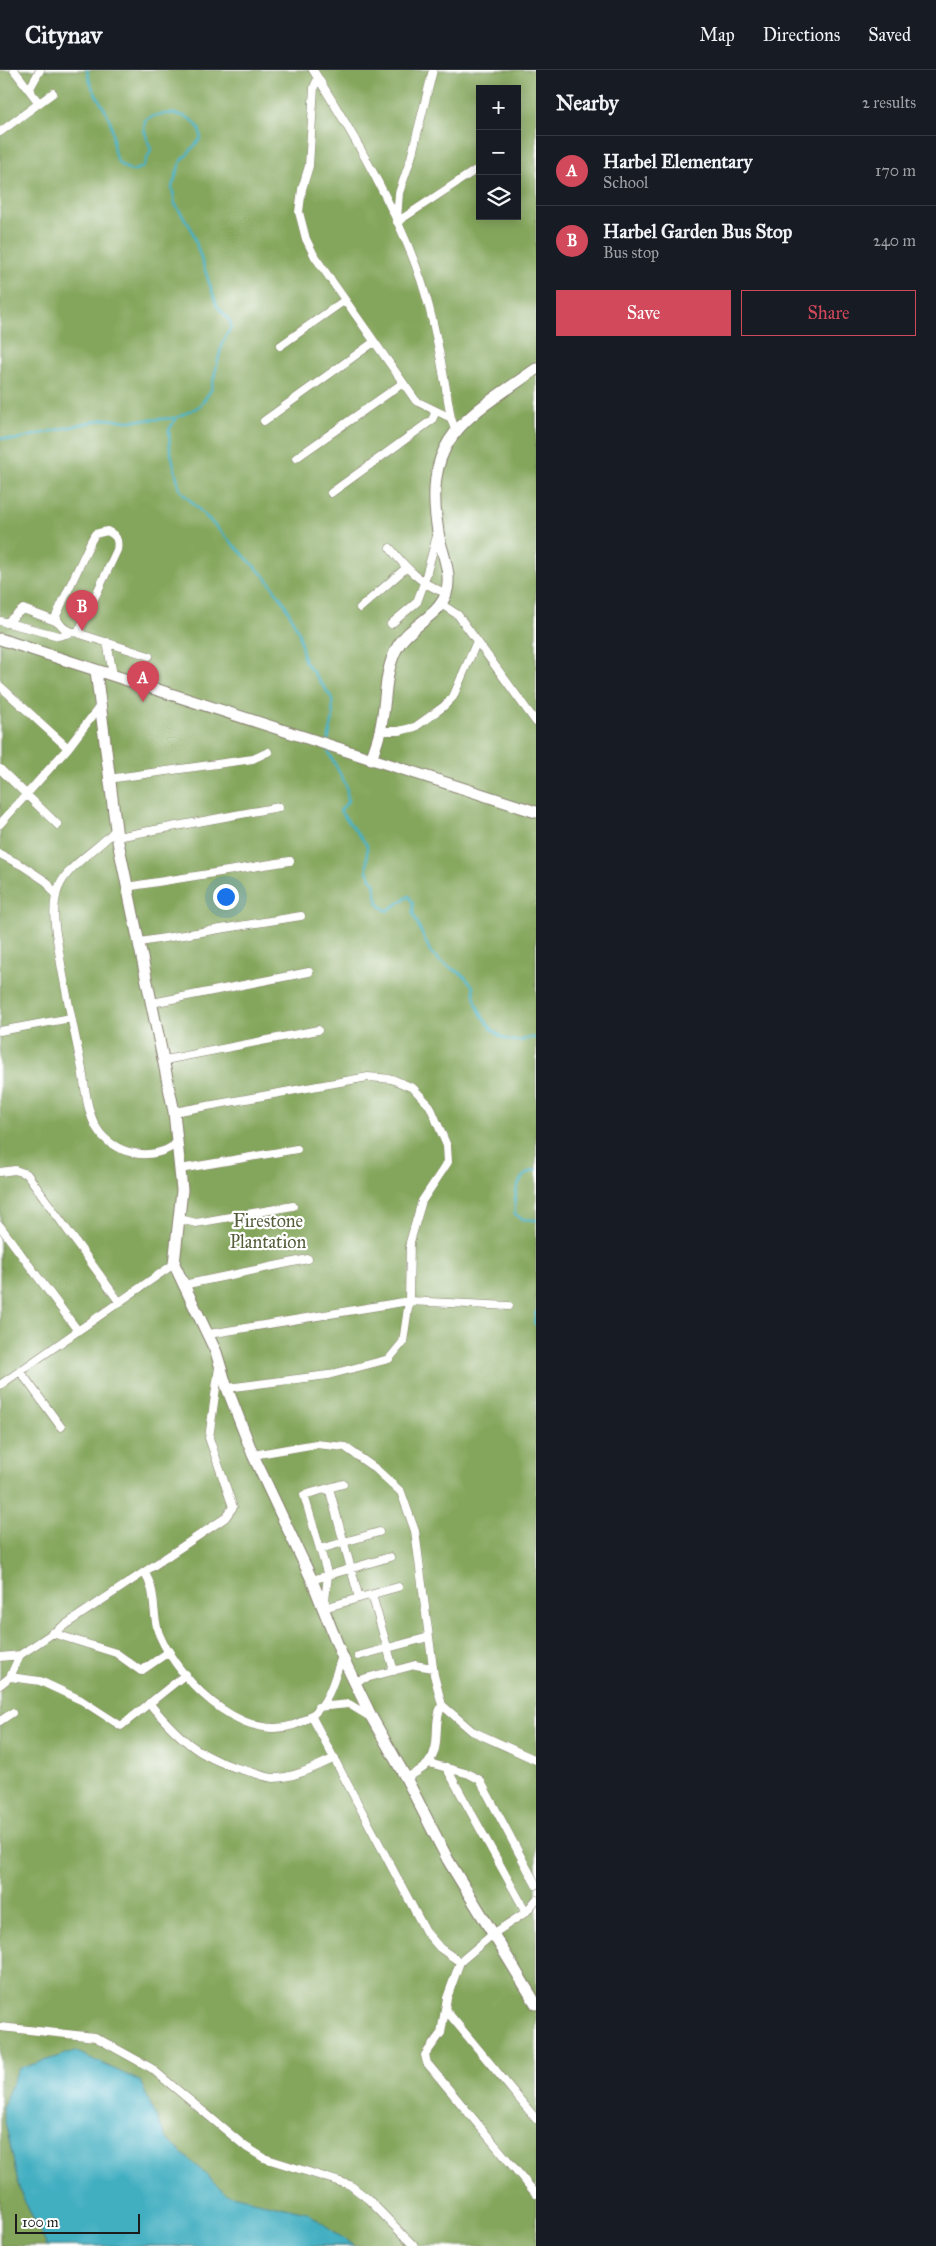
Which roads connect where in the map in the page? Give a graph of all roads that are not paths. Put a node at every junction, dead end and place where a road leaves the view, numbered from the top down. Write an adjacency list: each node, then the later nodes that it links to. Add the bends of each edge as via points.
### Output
1 (14, 70): 6 (street)
2 (40, 70): 6 (street)
3 (313, 70): 5 (street)
4 (433, 70): 11 (street, via 411,158 398,193)
5 (318, 78): 11 (street); 12 (street, via 314,88 309,166 299,212 315,257)
6 (29, 90): 8 (street)
7 (53, 93): 8 (street)
8 (39, 103): 9 (street)
9 (0, 132)
10 (474, 171): 11 (street)
11 (397, 222): 18 (street, via 433,318)
12 (345, 300): 13 (street); 14 (street)
13 (374, 342): 16 (street); 19 (street)
14 (280, 346)
15 (536, 369): 20 (street)
16 (403, 383): 17 (street, via 416,401); 21 (street)
17 (436, 411): 18 (street); 22 (street, via 432,420)
18 (451, 418): 20 (street)
19 (264, 421)
20 (455, 430): 23 (street, via 443,450 434,479)
21 (296, 458)
22 (331, 494)
23 (438, 532): 26 (street); 27 (street, via 448,574)
24 (390, 548): 25 (street)
25 (406, 568): 26 (street); 29 (street)
26 (424, 583): 27 (street); 32 (street, via 417,602)
27 (446, 593): 28 (street)
28 (441, 604): 35 (street, via 458,615); 43 (street, via 398,645 390,662)
29 (360, 608)
30 (3, 622): 31 (street, via 23,609); 33 (street, via 59,636)
31 (58, 622): 33 (street, via 66,630); 33 (street, via 56,616 95,534 107,531 114,534 119,541 117,550)
32 (391, 624)
33 (76, 632): 36 (street)
34 (0, 639): 38 (street)
35 (477, 641): 42 (street); 43 (street, via 453,697 443,707 415,727 399,731)
36 (106, 642): 37 (street); 39 (street)
37 (149, 656)
38 (96, 671): 39 (street); 41 (street)
39 (113, 675): 46 (street)
40 (0, 686): 44 (street)
41 (100, 706): 44 (street); 48 (street)
42 (536, 722)
43 (380, 730): 46 (street)
44 (68, 748): 49 (street)
45 (268, 752): 48 (street, via 252,759)
46 (370, 760): 51 (street)
47 (0, 769): 49 (street)
48 (108, 779): 54 (street)
49 (27, 794): 52 (street); 53 (street)
50 (279, 807): 54 (street)
51 (536, 812)
52 (0, 824)
53 (58, 825)
54 (116, 833): 57 (street); 58 (street, via 73,869 60,883)
55 (0, 854): 58 (street, via 47,882)
56 (290, 861): 57 (street)
57 (126, 888): 60 (street)
58 (56, 896): 63 (street, via 55,926)
59 (301, 916): 60 (street)
60 (140, 942): 62 (street)
61 (309, 972): 62 (street)
62 (152, 1003): 66 (street)
63 (71, 1018): 65 (street); 68 (street, via 90,1111 96,1127 107,1140 123,1150 146,1155 167,1152)
64 (318, 1030): 66 (street)
65 (0, 1031)
66 (165, 1060): 67 (street)
67 (174, 1112): 68 (street); 78 (street, via 368,1077 392,1079 413,1088 430,1106 447,1146 448,1162 422,1201 410,1242)
68 (177, 1143): 70 (street)
69 (297, 1149): 70 (street)
70 (180, 1169): 73 (street)
71 (0, 1172): 79 (street, via 15,1170 27,1174)
72 (292, 1206): 73 (street, via 196,1223)
73 (180, 1219): 76 (street)
74 (0, 1226): 81 (street)
75 (308, 1259): 77 (street)
76 (174, 1264): 77 (street); 79 (street)
77 (183, 1285): 82 (street)
78 (409, 1301): 80 (street); 82 (street); 86 (street, via 403,1342 389,1359 328,1375)
79 (120, 1303): 81 (street)
80 (509, 1306)
81 (78, 1331): 84 (street)
82 (208, 1334): 83 (street)
83 (219, 1366): 86 (street); 96 (street, via 208,1438 233,1507 225,1518)
84 (20, 1371): 85 (street); 87 (street)
85 (0, 1385)
86 (227, 1388): 88 (street)
87 (61, 1427)
88 (253, 1455): 98 (street); 104 (street, via 316,1444 345,1447 401,1492 415,1531)
89 (343, 1484): 90 (street)
90 (329, 1488): 92 (street); 93 (street, via 304,1495)
91 (379, 1532): 92 (street)
92 (344, 1542): 93 (street); 95 (street)
93 (320, 1549): 97 (street)
94 (390, 1557): 95 (street)
95 (351, 1569): 97 (street); 101 (street)
96 (144, 1572): 103 (street); 106 (street, via 152,1584 159,1633)
97 (328, 1576): 98 (street); 102 (street)
98 (312, 1580): 102 (street)
99 (398, 1587): 100 (street)
100 (372, 1595): 101 (street); 105 (street)
101 (359, 1598): 102 (street)
102 (324, 1608): 108 (street)
103 (52, 1633): 106 (street, via 116,1653 141,1671); 107 (street)
104 (429, 1637): 105 (street); 111 (street)
105 (387, 1646): 109 (street); 112 (street)
106 (170, 1651): 113 (street)
107 (20, 1655): 110 (street); 114 (street)
108 (342, 1656): 115 (street); 119 (street, via 329,1693)
109 (358, 1656)
110 (0, 1657)
111 (433, 1668): 112 (street, via 415,1665); 118 (street)
112 (394, 1671): 115 (street)
113 (186, 1674): 117 (street); 121 (street, via 225,1713 254,1726 272,1729)
114 (10, 1677): 116 (street); 117 (street, via 40,1681 81,1700 121,1726)
115 (355, 1681): 122 (street)
116 (0, 1684)
117 (149, 1703): 124 (street, via 175,1734 208,1758 243,1770 273,1778 306,1771)
118 (442, 1705): 125 (street, via 472,1731); 126 (street, via 437,1715 437,1742)
119 (318, 1707): 121 (street); 122 (street, via 349,1704)
120 (12, 1713): 123 (street)
121 (311, 1715): 124 (street)
122 (372, 1718): 128 (street)
123 (0, 1721)
124 (335, 1758): 133 (street, via 426,1932 440,1948)
125 (536, 1760)
126 (429, 1763): 127 (street); 128 (street)
127 (446, 1768): 129 (street, via 480,1780); 131 (street)
128 (406, 1778): 132 (street, via 448,1860)
129 (536, 1885)
130 (535, 1904): 131 (street)
131 (526, 1912): 132 (street)
132 (493, 1934): 133 (street); 134 (street)
133 (460, 1962): 135 (street)
134 (536, 2004)
135 (445, 2009): 137 (street); 138 (street, via 441,2033 425,2055 427,2063)
136 (0, 2027): 139 (street, via 95,2037 151,2068 246,2147 264,2158 350,2185)
137 (536, 2119)
138 (536, 2194)
139 (414, 2246)

